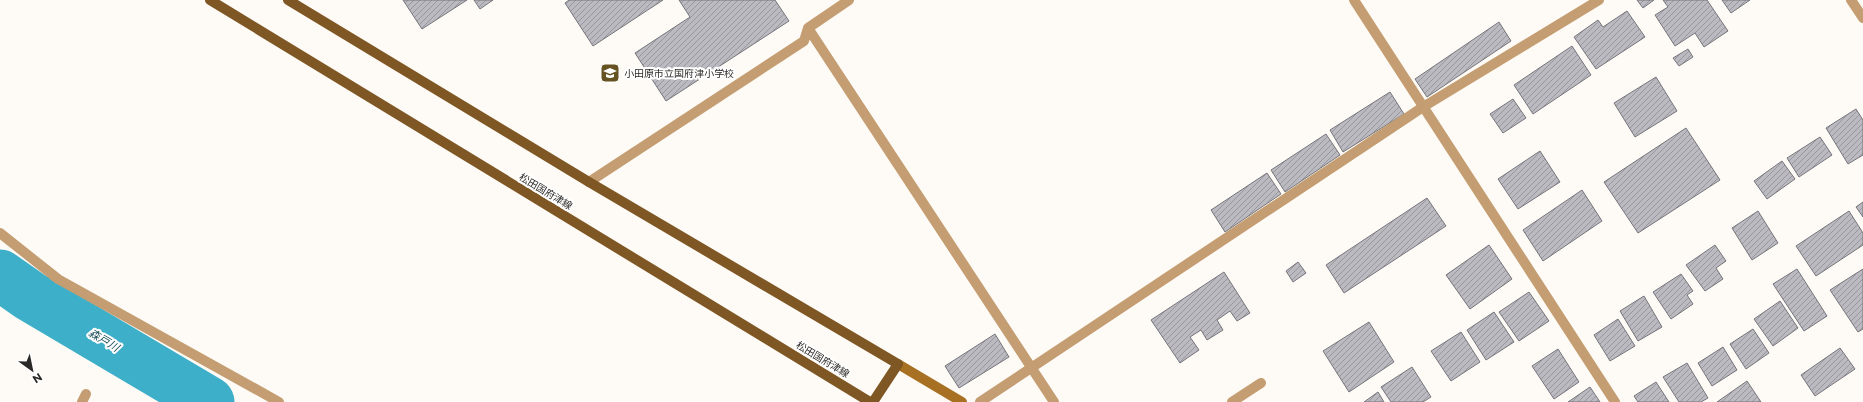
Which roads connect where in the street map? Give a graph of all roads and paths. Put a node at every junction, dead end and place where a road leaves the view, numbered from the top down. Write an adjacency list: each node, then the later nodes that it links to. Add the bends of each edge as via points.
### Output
1 (210, 0): 16 (main road, 松田国府津線)
2 (288, 0): 10 (main road)
3 (849, 0): 8 (street)
4 (1354, 0): 9 (street)
5 (1599, 0): 9 (street)
6 (1851, 0): 7 (street)
7 (1863, 18)
8 (808, 28): 10 (street, via 804,41); 13 (street)
9 (1423, 107): 13 (street); 22 (street)
10 (589, 182): 12 (main road)
11 (0, 233): 15 (street, via 58,279)
12 (898, 364): 17 (main road); 18 (main road)
13 (1033, 367): 19 (street); 20 (street)
14 (1261, 383): 21 (street)
15 (279, 402)
16 (870, 402)
17 (873, 402)
18 (962, 402)
19 (980, 402)
20 (1054, 402)
21 (1232, 402)
22 (1615, 402)

